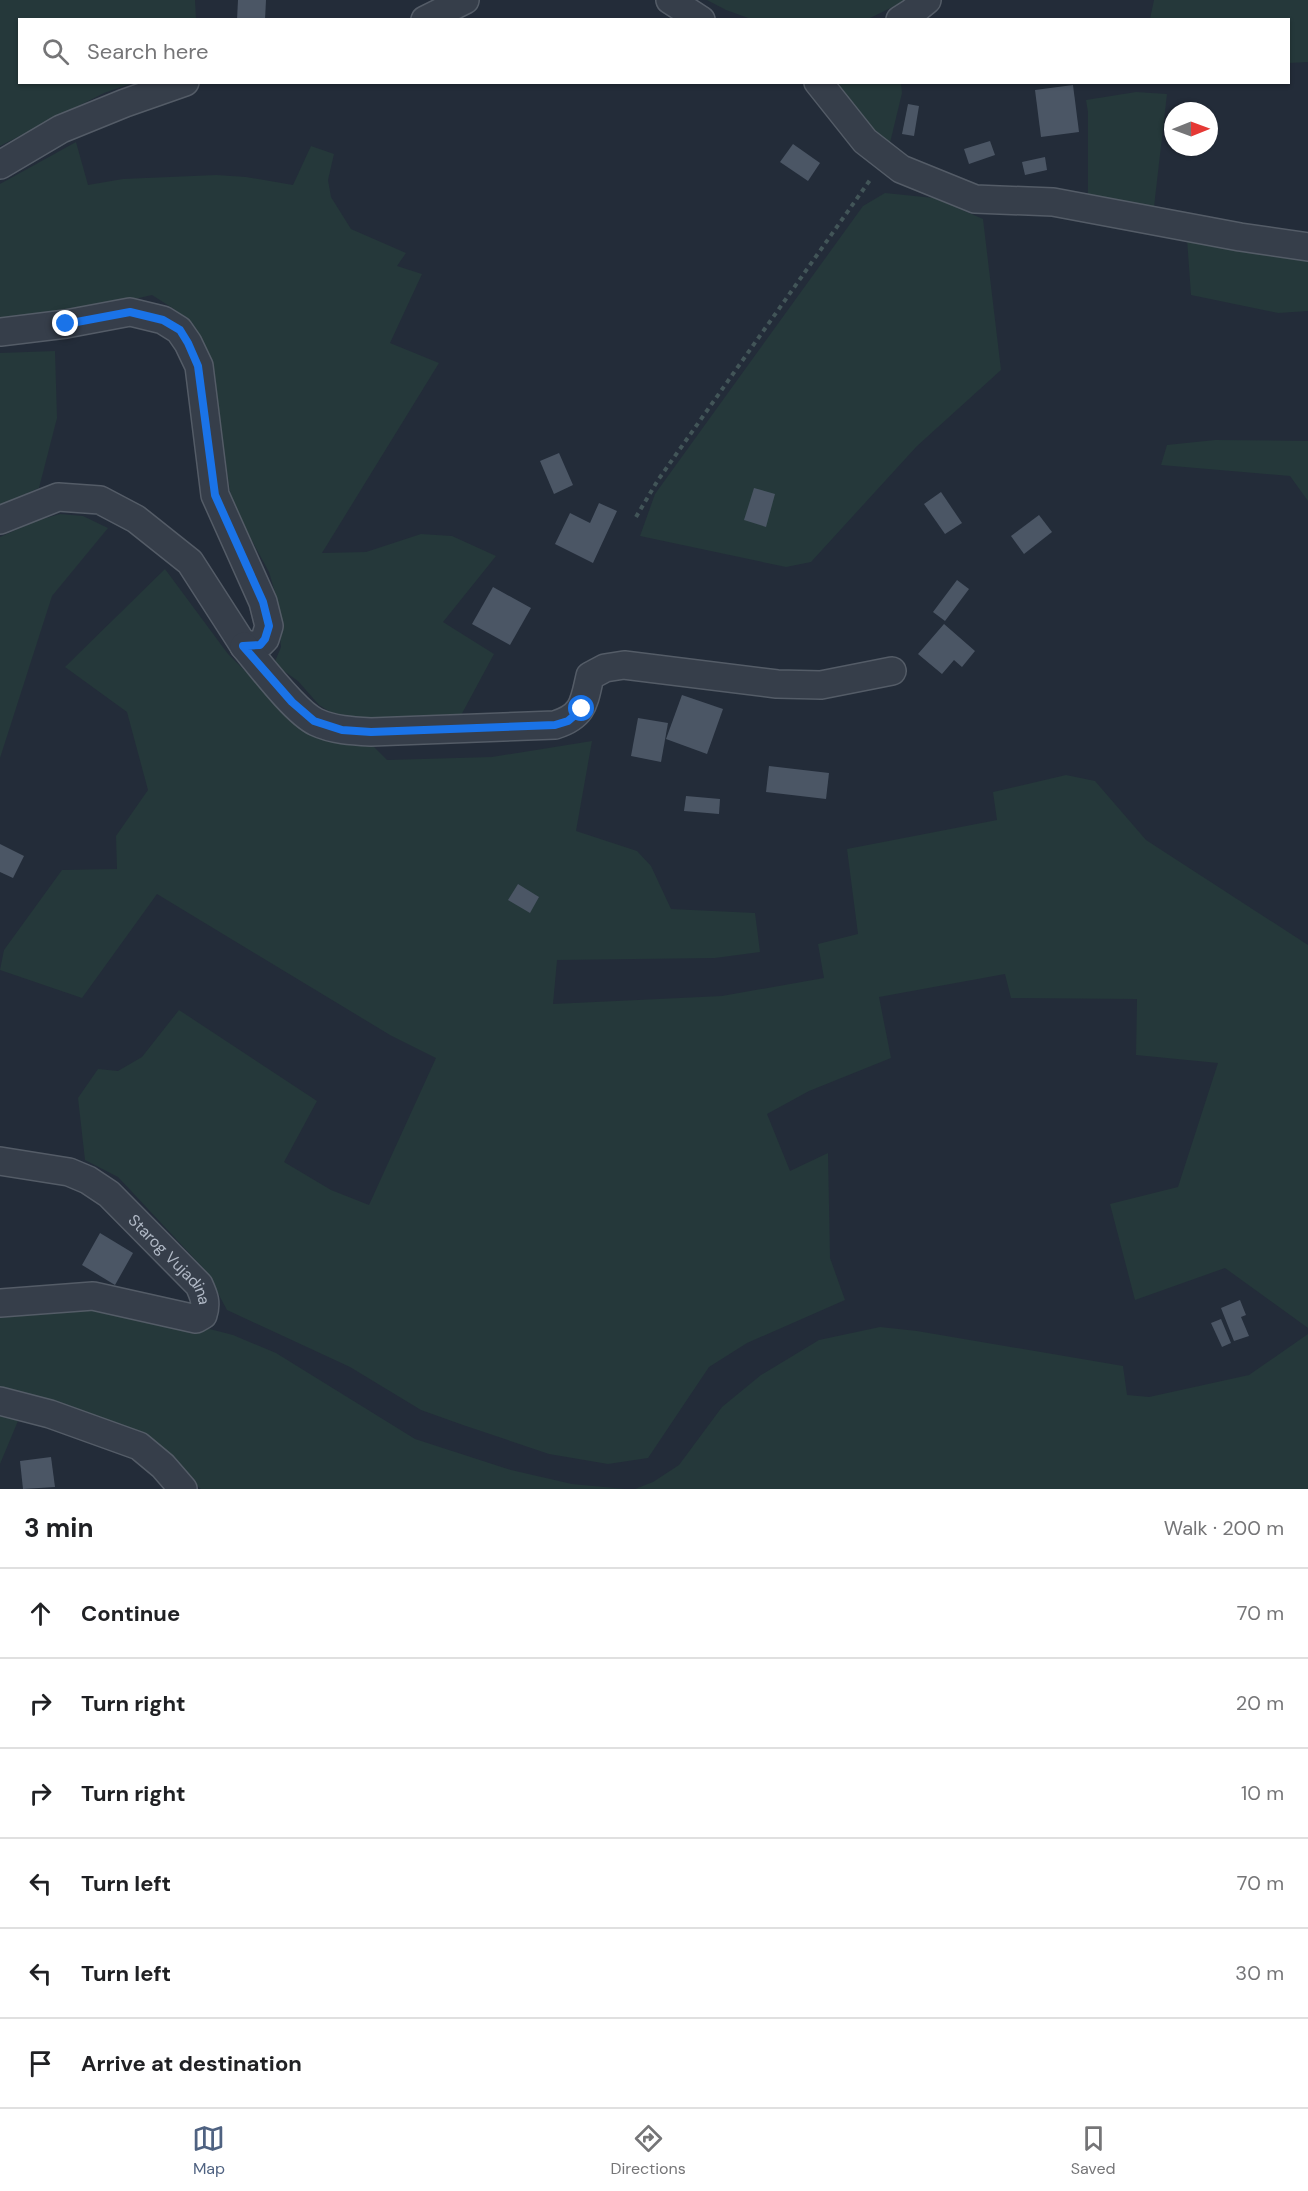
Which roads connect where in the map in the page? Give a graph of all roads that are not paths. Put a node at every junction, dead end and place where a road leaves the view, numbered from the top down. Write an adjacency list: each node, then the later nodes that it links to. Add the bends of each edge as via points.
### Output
1 (465, 0): 4 (street)
2 (670, 0): 5 (street)
3 (927, 0): 6 (street)
4 (428, 18)
5 (698, 18)
6 (903, 18)
7 (179, 84): 9 (street, via 61,129)
8 (820, 84): 10 (street, via 865,141 901,169 975,199 1053,202)
9 (0, 165)
10 (1308, 247)
11 (0, 332): 13 (street, via 130,312 163,320 180,330 198,366 215,495 263,602 269,626 260,645)
12 (0, 520): 13 (street, via 58,497 100,500 136,519 190,562)
13 (243, 646): 14 (street, via 314,721 342,730 371,732 555,725 568,721 582,709 590,676 604,668 624,665 777,684 821,685)
14 (892, 671)
15 (0, 1161): 16 (street, Starog Vujadina, via 69,1172 109,1194 199,1285 205,1307 203,1315 196,1318 93,1296)
16 (0, 1304)
17 (0, 1401): 18 (street, via 50,1414 139,1446)
18 (183, 1489)

